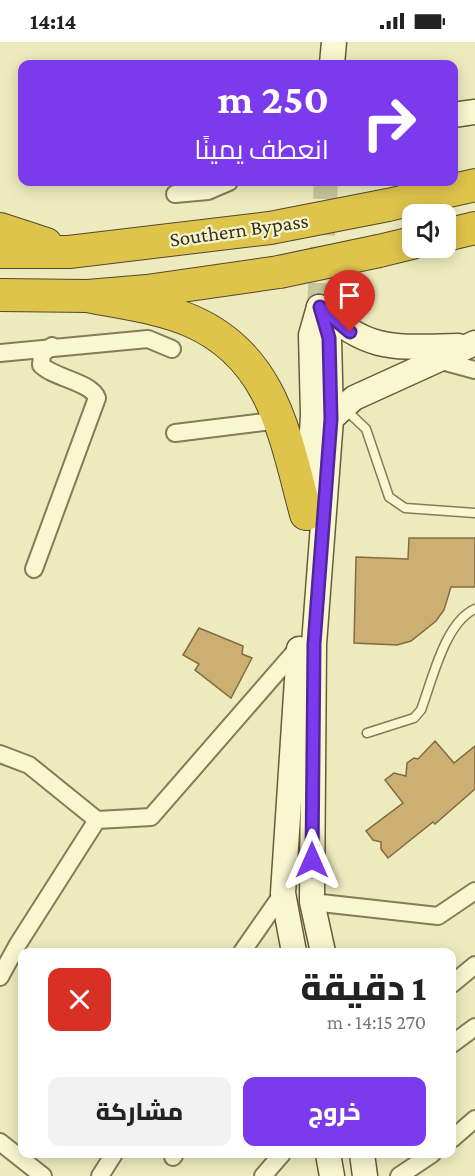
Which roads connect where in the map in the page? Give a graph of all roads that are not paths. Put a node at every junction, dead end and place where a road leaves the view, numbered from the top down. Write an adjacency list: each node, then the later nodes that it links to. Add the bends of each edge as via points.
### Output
1 (334, 42): 2 (main road)
2 (333, 60)
3 (475, 112): 4 (main road)
4 (458, 114)
5 (475, 185): 11 (highway, Southern Bypass, bridge, via 270,228)
6 (220, 186): 7 (street)
7 (175, 194)
8 (0, 229): 11 (highway)
9 (402, 245): 13 (highway, bridge, via 279,272)
10 (0, 252): 11 (highway, Southern Bypass)
11 (69, 252)
12 (0, 295): 13 (highway)
13 (88, 296): 22 (highway, via 175,315 215,334 258,375)
14 (320, 307): 15 (main road, via 350,332 377,344); 21 (main road, via 329,338); 25 (main road, via 310,335 313,415)
15 (470, 345): 19 (main road)
16 (52, 346): 17 (street, via 148,339); 18 (street); 26 (street, via 42,354 41,365 94,391 97,398)
17 (172, 349)
18 (0, 353)
19 (438, 360): 20 (street); 21 (main road, via 369,390)
20 (475, 370)
21 (337, 413): 24 (lane, via 366,429 389,497 398,504 405,508); 34 (main road, via 314,644)
22 (280, 420): 23 (street); 25 (highway)
23 (175, 433)
24 (475, 513)
25 (306, 514): 28 (main road)
26 (34, 569)
27 (475, 609): 29 (lane, via 465,613 448,637 421,710 414,718)
28 (299, 647): 31 (street, via 151,817); 33 (main road)
29 (367, 733)
30 (0, 754): 31 (street, via 29,765)
31 (97, 820): 39 (street)
32 (475, 891): 34 (street, via 438,915)
33 (283, 893): 35 (street); 36 (main road)
34 (312, 902): 37 (main road)
35 (245, 948)
36 (293, 948)
37 (322, 948)
38 (475, 965): 40 (street)
39 (0, 977)
40 (456, 981)
41 (475, 1027): 42 (street)
42 (456, 1041)
43 (475, 1119): 44 (street)
44 (456, 1136)
45 (0, 1142): 46 (street)
46 (18, 1156)
47 (20, 1158): 53 (street)
48 (111, 1158): 54 (street)
49 (279, 1158): 55 (street)
50 (329, 1158): 56 (main road)
51 (363, 1158): 57 (main road)
52 (426, 1158): 58 (street)
53 (43, 1176)
54 (100, 1176)
55 (263, 1176)
56 (332, 1176)
57 (365, 1176)
58 (399, 1176)

